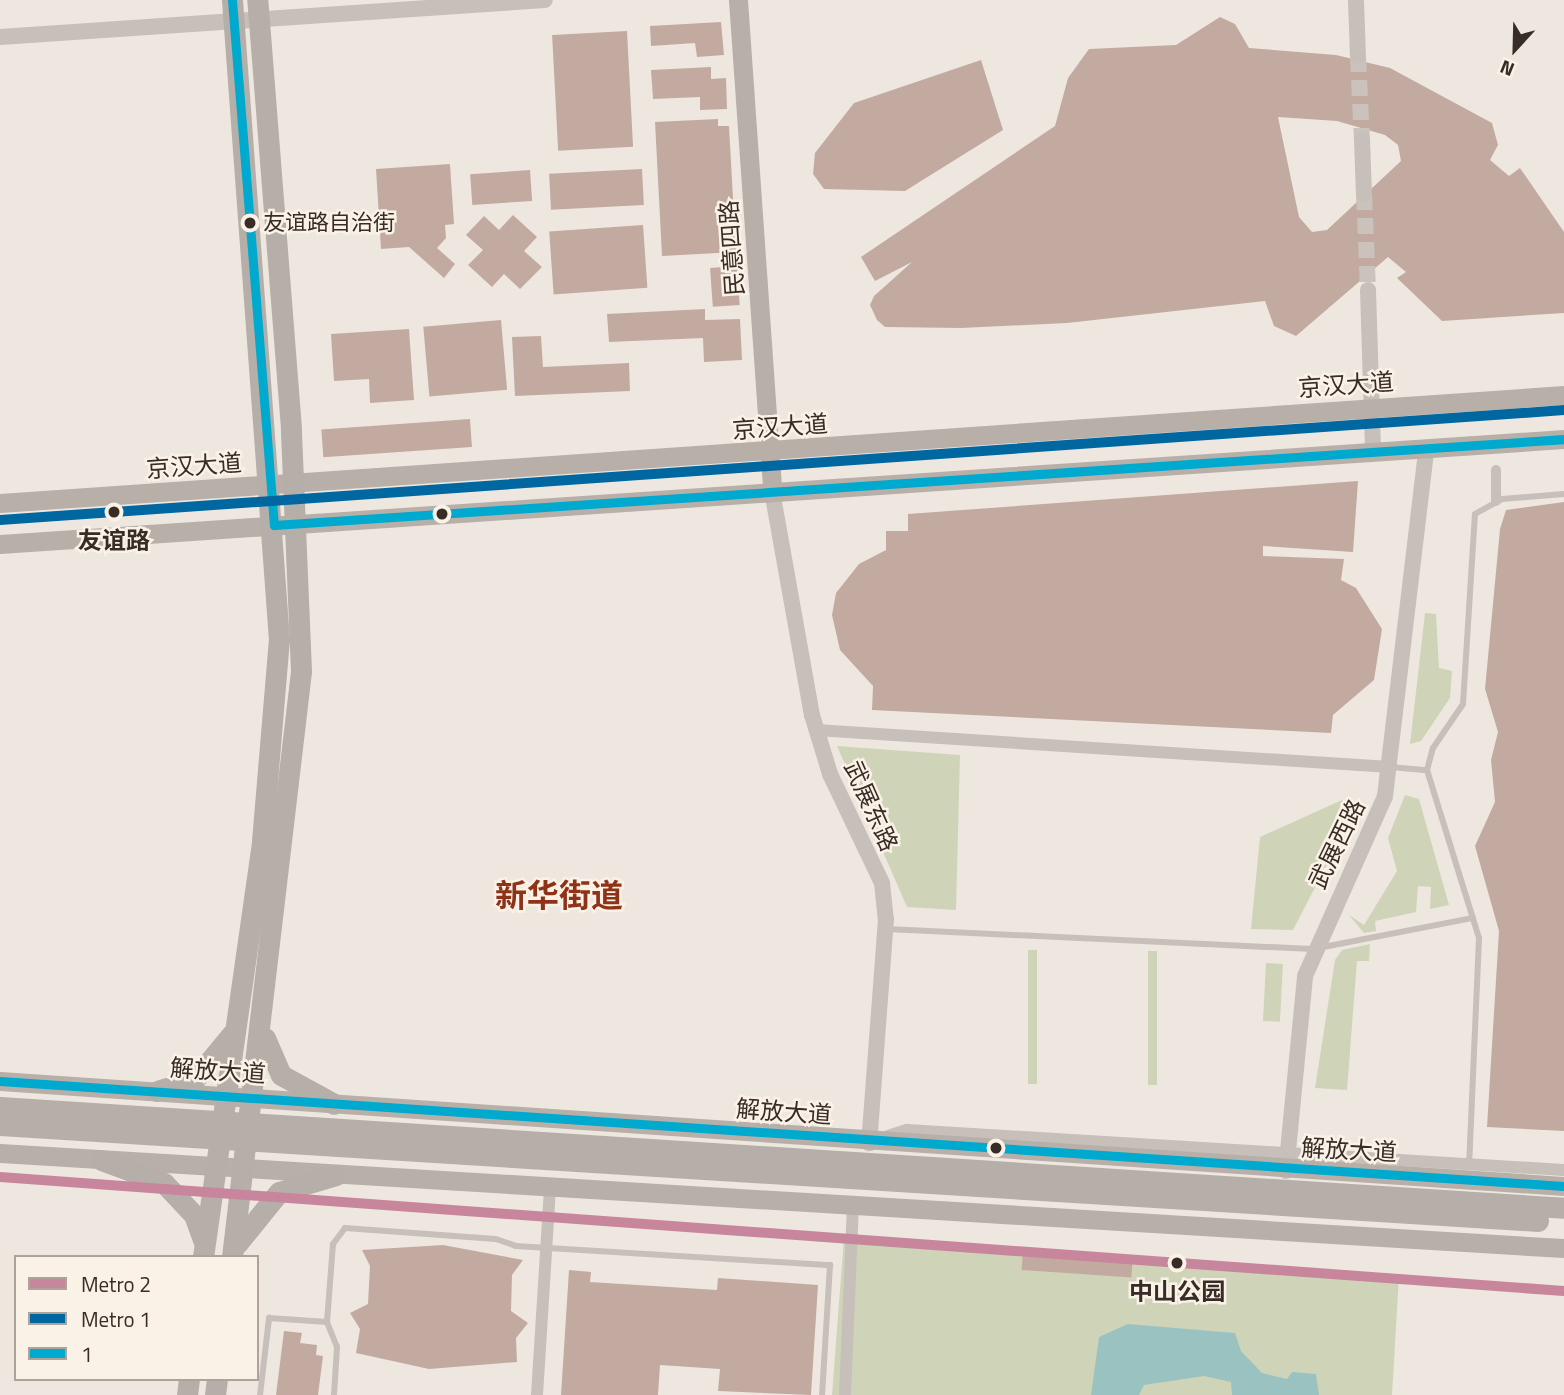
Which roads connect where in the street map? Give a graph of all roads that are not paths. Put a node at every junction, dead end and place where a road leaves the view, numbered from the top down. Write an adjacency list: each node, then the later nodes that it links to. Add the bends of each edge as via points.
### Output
1 (545, 0): 4 (street)
2 (738, 0): 16 (main road, 民意四路)
3 (1356, 0): 8 (street)
4 (492, 2): 5 (street)
5 (258, 9): 6 (street); 19 (main road)
6 (232, 10): 7 (street); 20 (main road)
7 (0, 37)
8 (1358, 56)
9 (1362, 140): 10 (street)
10 (1364, 194)
11 (1368, 290): 13 (street)
12 (1564, 395): 13 (main road, 京汉大道)
13 (1373, 408): 16 (main road, 京汉大道); 17 (street)
14 (1564, 440): 15 (main road)
15 (1426, 450): 17 (main road); 29 (street, 武展西路)
16 (772, 453): 19 (main road, 京汉大道); 21 (main road, 民意四路)
17 (1373, 453): 21 (main road)
18 (1496, 470): 23 (street)
19 (294, 484): 20 (main road, 京汉大道); 25 (main road)
20 (271, 485): 24 (main road, 京汉大道); 26 (main road)
21 (772, 491): 25 (main road); 28 (street, 武展东路, via 797,657)
22 (1564, 494): 23 (lane)
23 (1496, 501): 30 (lane, via 1475,514 1472,532 1463,704 1433,748)
24 (0, 503)
25 (297, 523): 26 (main road); 35 (main road, via 299,708)
26 (274, 525): 27 (main road); 34 (main road, via 276,706)
27 (0, 544)
28 (816, 730): 29 (street); 32 (street, 武展东路, via 882,883)
29 (1390, 767): 30 (lane); 33 (street, 武展西路, via 1371,834)
30 (1427, 769): 31 (lane)
31 (1473, 918): 33 (lane); 47 (lane, via 1480,949)
32 (885, 929): 33 (lane); 43 (street, 武展东路)
33 (1313, 949): 46 (street, 武展西路, via 1297,1017)
34 (239, 1023): 37 (main road, via 206,1070); 38 (main road)
35 (263, 1023): 39 (main road); 40 (main road, via 281,1075)
36 (0, 1081): 37 (main road, 解放大道)
37 (157, 1091): 38 (main road, 解放大道)
38 (227, 1096): 39 (main road, 解放大道); 48 (main road)
39 (253, 1098): 40 (main road, 解放大道); 49 (main road)
40 (334, 1104): 43 (main road, 解放大道)
41 (0, 1107): 55 (main road, bridge)
42 (0, 1125): 56 (main road, bridge)
43 (869, 1143): 46 (main road, 解放大道); 46 (street, via 907,1130 1083,1136)
44 (0, 1153): 45 (main road)
45 (101, 1160): 48 (main road); 59 (main road, via 164,1183 194,1215)
46 (1287, 1163): 47 (street); 52 (main road, 解放大道)
47 (1469, 1165): 50 (street)
48 (215, 1167): 49 (main road); 59 (main road)
49 (244, 1169): 51 (main road); 60 (main road)
50 (1564, 1170)
51 (337, 1175): 53 (main road); 60 (main road, via 279,1192)
52 (1564, 1186)
53 (550, 1189): 54 (main road); 57 (street)
54 (853, 1203): 58 (main road); 66 (street)
55 (1564, 1208)
56 (1564, 1222)
57 (548, 1248): 61 (lane, via 341,1229 333,1244); 64 (street); 65 (lane, via 830,1265)
58 (1564, 1248)
59 (203, 1250)
60 (232, 1254)
61 (327, 1322): 62 (lane, via 269,1318); 63 (lane, via 337,1347)
62 (260, 1395)
63 (334, 1395)
64 (537, 1395)
65 (822, 1395)
66 (845, 1395)

